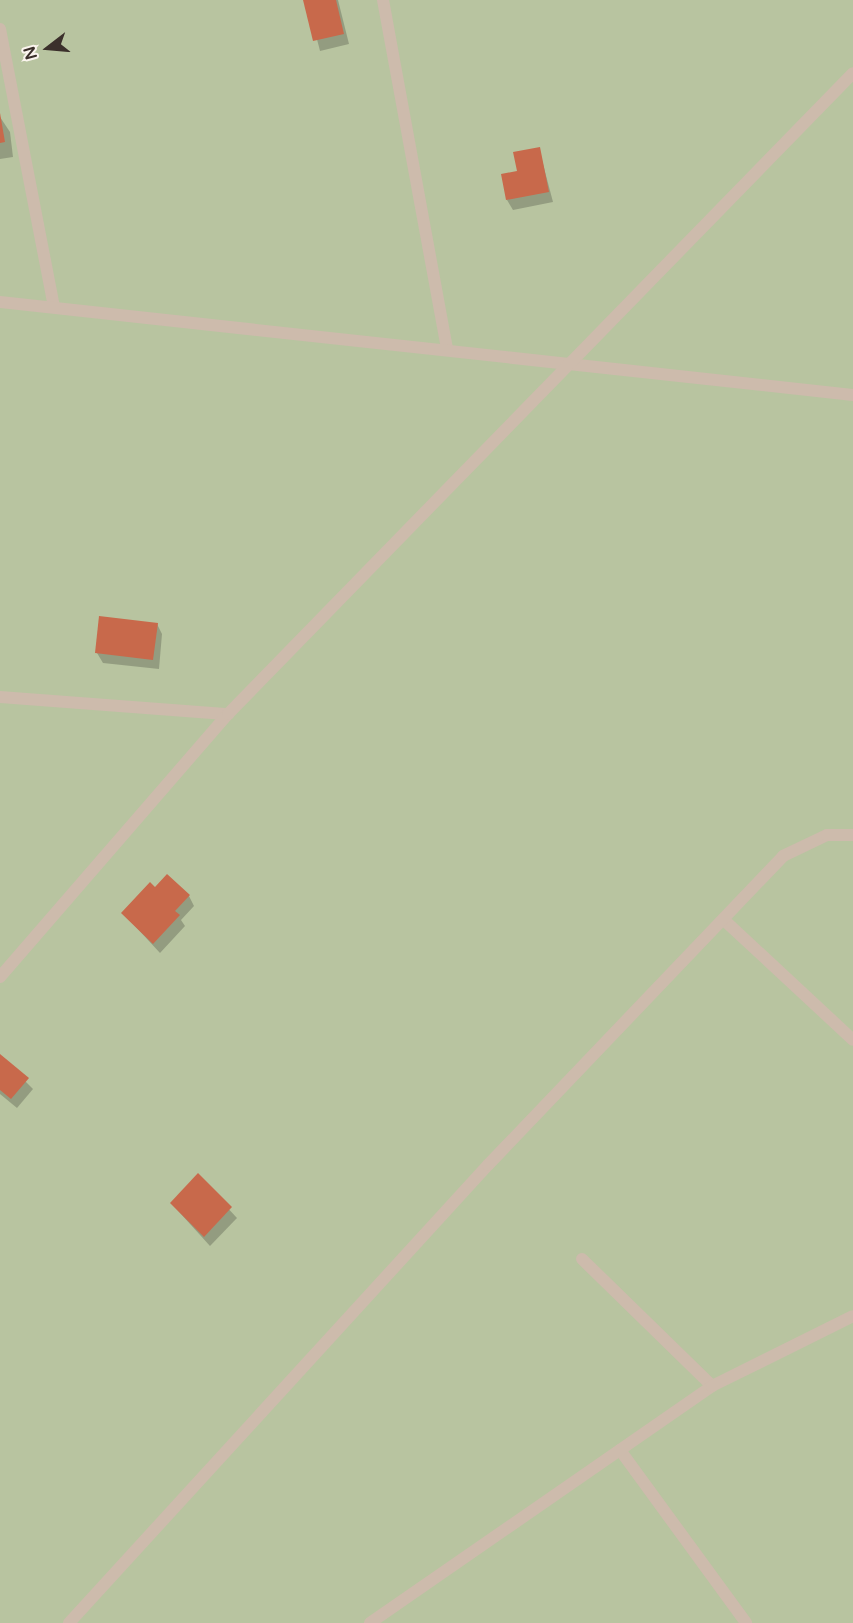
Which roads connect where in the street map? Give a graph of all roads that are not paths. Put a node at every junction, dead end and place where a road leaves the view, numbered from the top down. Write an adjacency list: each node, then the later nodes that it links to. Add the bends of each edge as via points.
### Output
1 (383, 0): 6 (lane)
2 (0, 29): 5 (lane)
3 (853, 73): 7 (lane)
4 (0, 302): 5 (lane)
5 (54, 307): 6 (lane)
6 (447, 349): 7 (lane)
7 (572, 364): 8 (lane); 10 (lane)
8 (853, 395)
9 (0, 697): 10 (lane)
10 (228, 714): 13 (lane)
11 (853, 835): 12 (lane, via 827,835 783,856)
12 (724, 920): 14 (lane); 19 (lane, via 488,1165)
13 (0, 977)
14 (853, 1040)
15 (582, 1259): 17 (lane)
16 (853, 1316): 17 (lane)
17 (712, 1386): 18 (lane)
18 (620, 1450): 20 (lane); 21 (lane)
19 (69, 1623)
20 (370, 1623)
21 (746, 1623)

